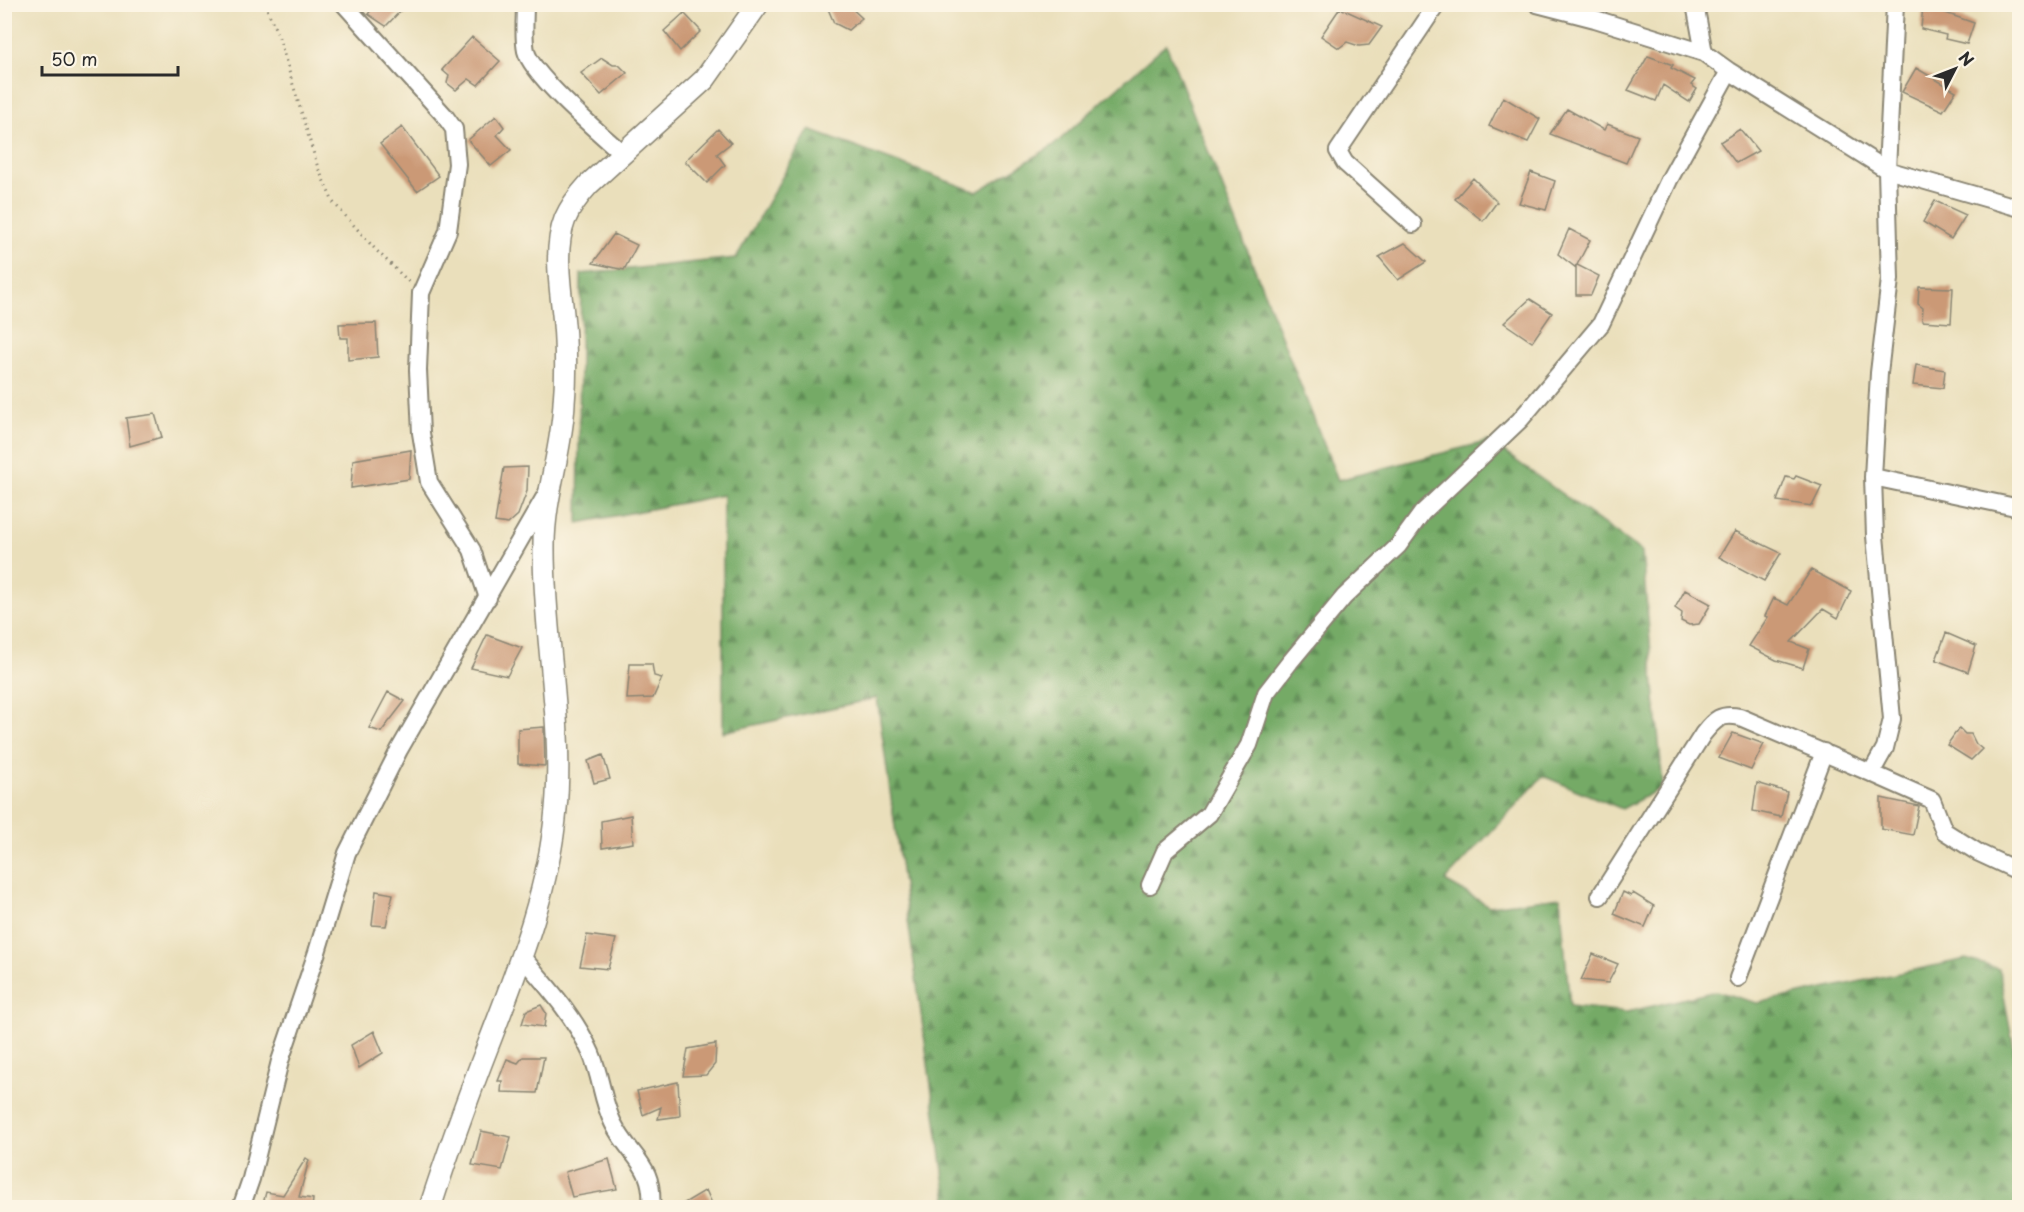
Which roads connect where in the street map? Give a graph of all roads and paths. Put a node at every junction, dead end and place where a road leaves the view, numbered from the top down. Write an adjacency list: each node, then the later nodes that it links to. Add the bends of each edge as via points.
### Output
1 (265, 4): 17 (path, via 318,168 333,202)
2 (344, 4): 17 (street, via 444,115 456,136 458,164 448,231)
3 (525, 4): 13 (street, via 526,53 559,94)
4 (758, 4): 10 (street)
5 (772, 4): 10 (street)
6 (1437, 4): 16 (street, via 1338,151 1345,163)
7 (1537, 4): 11 (street)
8 (1695, 4): 11 (street)
9 (1895, 4): 14 (street)
10 (743, 28): 13 (street, via 705,79)
11 (1704, 53): 12 (street)
12 (1729, 71): 14 (street); 25 (street, via 1669,180 1600,324 1520,420 1422,513 1398,546 1344,597 1290,662 1266,693 1249,745 1209,814 1166,851)
13 (623, 154): 19 (street, via 589,184 564,220 560,247 564,405 561,438)
14 (1887, 170): 15 (street); 18 (street, via 1890,279)
15 (2019, 208)
16 (1413, 224)
17 (421, 293): 21 (street, via 418,370 424,462 429,482 472,550)
18 (1873, 477): 20 (street); 23 (street, via 1892,719 1885,748)
19 (547, 492): 21 (street); 27 (street, via 543,548 557,748 556,807 543,888)
20 (2019, 508)
21 (488, 598): 29 (street, via 399,750 347,853 280,1060)
22 (1824, 752): 23 (street); 26 (street, via 1740,717 1725,714 1714,720); 28 (street)
23 (1871, 773): 24 (street, via 1932,800 1944,831)
24 (2019, 872)
25 (1150, 885)
26 (1600, 896)
27 (522, 957): 30 (street); 31 (street, via 572,1018 592,1054 610,1118 651,1182)
28 (1738, 978)
29 (241, 1208)
30 (430, 1208)
31 (651, 1208)

